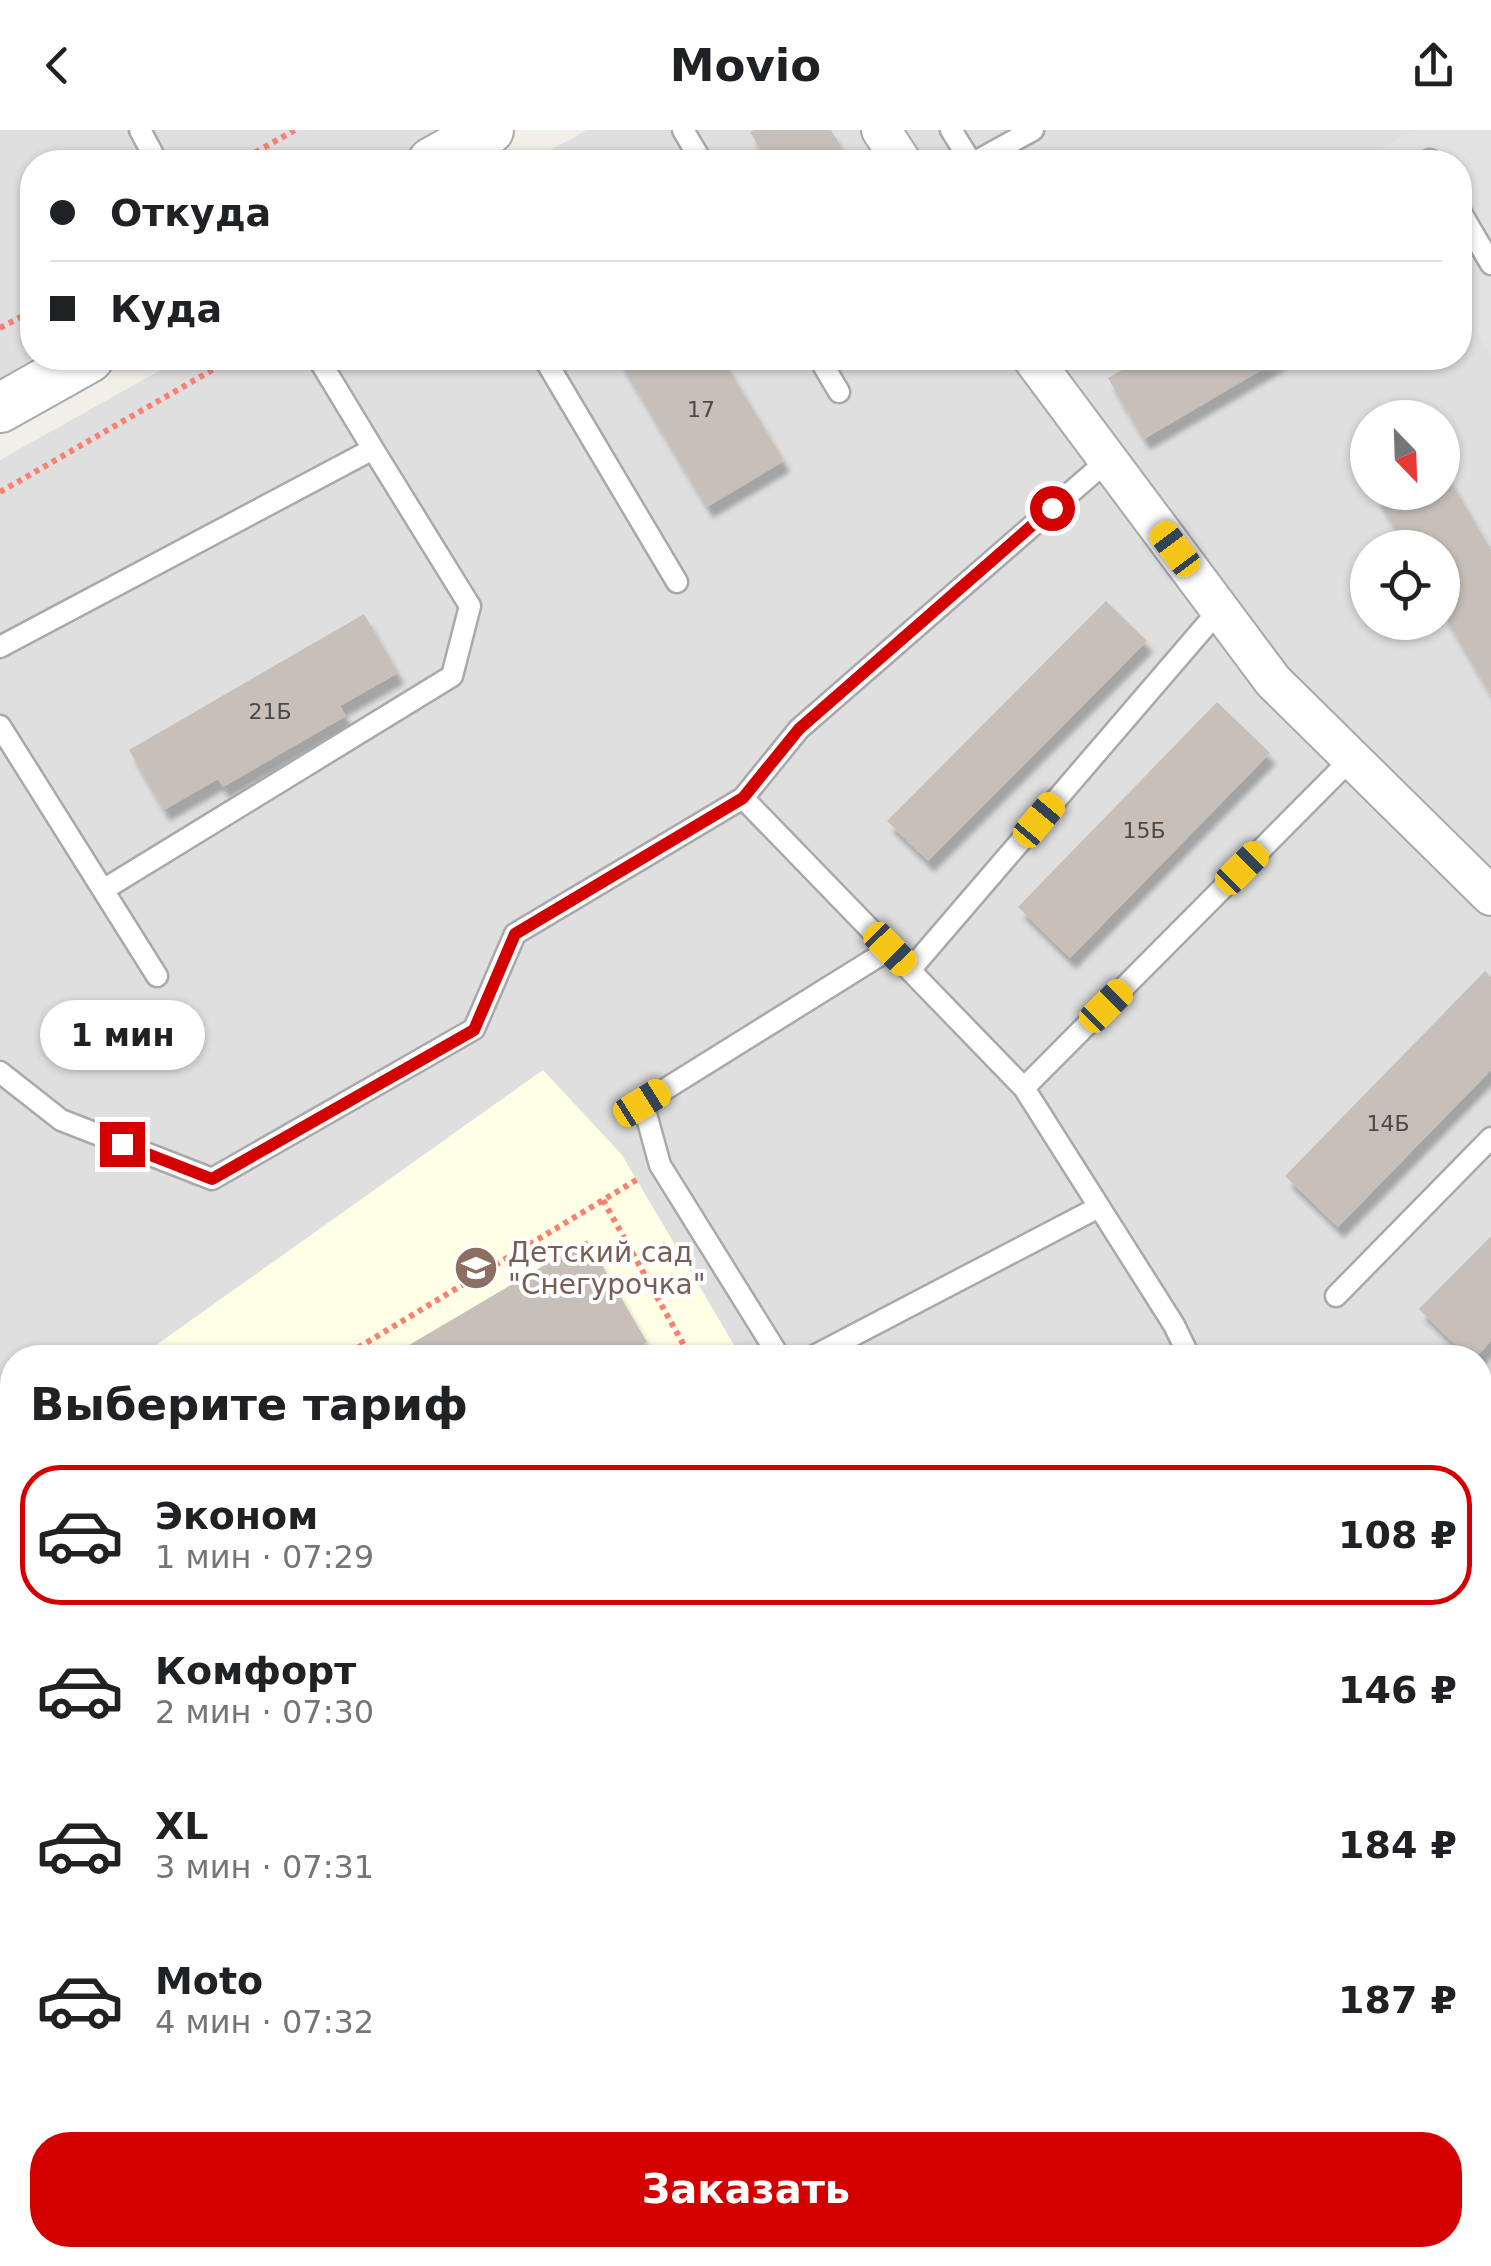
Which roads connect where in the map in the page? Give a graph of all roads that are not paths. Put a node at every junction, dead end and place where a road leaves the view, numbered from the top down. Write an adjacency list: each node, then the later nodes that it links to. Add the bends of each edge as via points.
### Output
1 (489, 130): 3 (street)
2 (1033, 130): 4 (lane)
3 (453, 150)
4 (996, 150)
5 (1472, 232): 6 (lane)
6 (1491, 264)
7 (68, 370): 13 (street)
8 (325, 370): 14 (lane)
9 (551, 370): 16 (lane)
10 (826, 370): 12 (lane)
11 (1041, 370): 15 (street)
12 (840, 392)
13 (0, 408)
14 (373, 449): 18 (lane); 23 (lane, via 470,606 452,676)
15 (1108, 460): 17 (street); 21 (lane, via 799,729)
16 (678, 582)
17 (1220, 609): 20 (street, via 1273,681); 25 (lane)
18 (0, 648)
19 (0, 726): 23 (lane)
20 (1352, 758): 22 (street); 28 (lane)
21 (743, 798): 24 (lane); 27 (lane, via 515,934 474,1030 212,1179 61,1120)
22 (1485, 880)
23 (103, 890): 26 (lane)
24 (890, 949): 25 (lane); 32 (lane, via 642,1103 660,1165)
25 (910, 970): 28 (lane)
26 (158, 976)
27 (0, 1072)
28 (1024, 1088): 30 (lane)
29 (1491, 1138): 31 (lane)
30 (1099, 1207): 33 (lane); 34 (lane)
31 (1336, 1296)
32 (772, 1345)
33 (835, 1345)
34 (1184, 1345)

